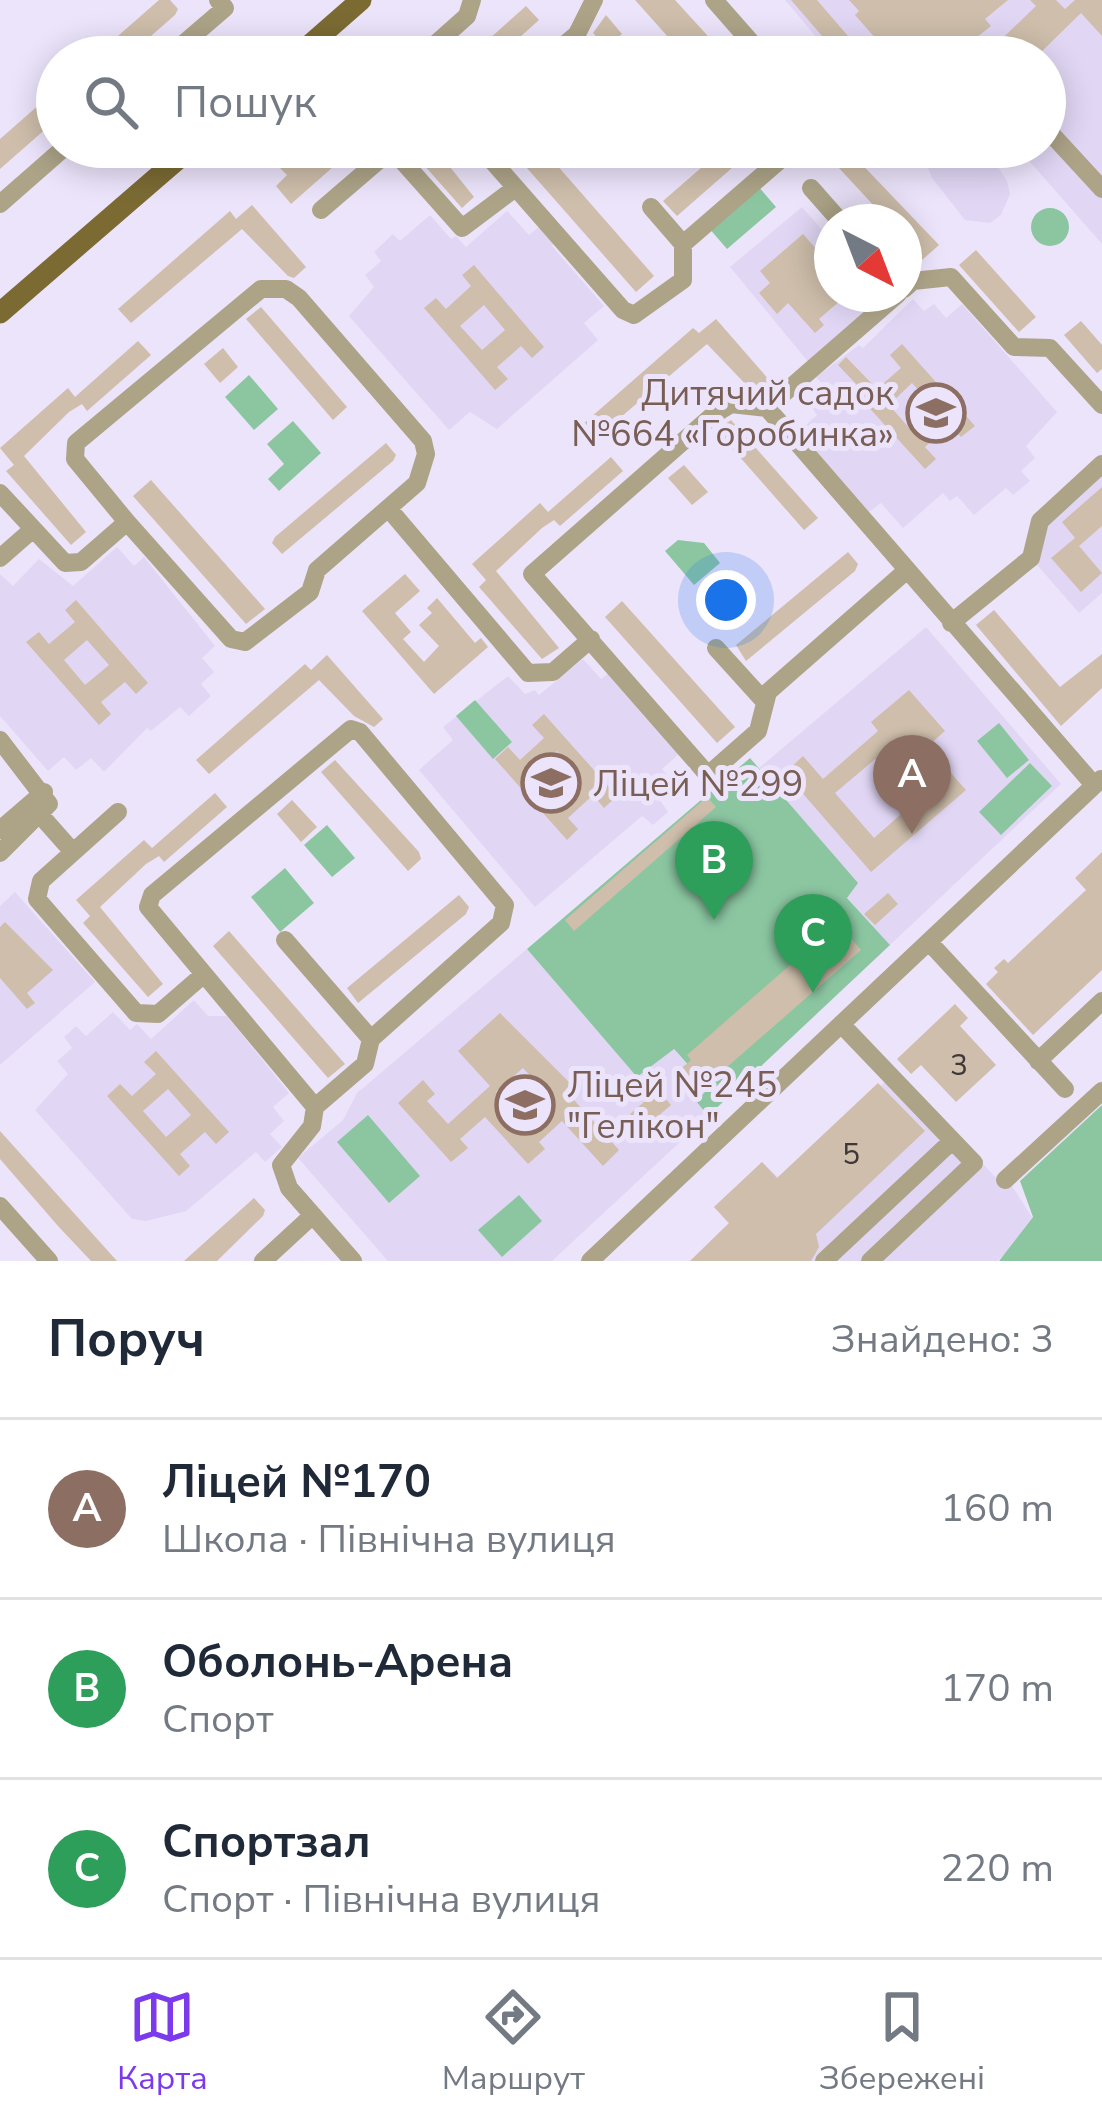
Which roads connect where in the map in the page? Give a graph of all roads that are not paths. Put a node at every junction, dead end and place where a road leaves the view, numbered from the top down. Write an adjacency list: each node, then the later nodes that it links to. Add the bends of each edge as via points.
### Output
1 (218, 0): 6 (street, via 225,8)
2 (361, 0): 7 (main road)
3 (472, 0): 8 (street)
4 (594, 0): 9 (street)
5 (714, 0): 10 (street)
6 (192, 36)
7 (320, 36)
8 (445, 36)
9 (575, 36)
10 (746, 36)
11 (1066, 150): 20 (street)
12 (41, 168): 21 (street)
13 (167, 168): 27 (main road)
14 (368, 168): 24 (street)
15 (409, 168): 19 (street, via 462,228)
16 (497, 168): 19 (street)
17 (771, 168): 25 (street)
18 (812, 188): 22 (street)
19 (514, 189): 25 (street, via 628,313 646,311 683,280)
20 (1102, 189)
21 (0, 204)
22 (826, 204)
23 (651, 207): 25 (street)
24 (321, 210)
25 (683, 244)
26 (922, 281): 29 (street, via 951,277 1014,347 1050,348)
27 (3, 306)
28 (873, 312): 30 (street)
29 (1102, 405)
30 (767, 408): 37 (street); 39 (street, via 731,404 713,415 532,574)
31 (1102, 464): 38 (street, via 1040,521 1030,559)
32 (0, 493): 35 (street)
33 (388, 508): 34 (street, via 316,570 310,592 245,643 231,639); 34 (street, via 417,483 423,441 299,298 273,286 76,443 75,460); 39 (street, via 528,673 553,672)
34 (127, 522): 35 (street, via 73,565)
35 (32, 530): 36 (street)
36 (0, 558)
37 (906, 571): 38 (street); 41 (street)
38 (950, 622): 43 (street)
39 (591, 640): 41 (street, via 708,776 758,731)
40 (716, 648): 41 (street)
41 (764, 701)
42 (0, 740): 44 (street)
43 (1098, 782): 51 (street)
44 (44, 792): 46 (street); 47 (street)
45 (118, 812): 48 (street)
46 (42, 817): 48 (street); 49 (street)
47 (0, 830)
48 (73, 852): 52 (street, via 38,885 37,899 136,1013 158,1014)
49 (0, 853)
50 (285, 940): 55 (street)
51 (928, 942): 54 (street); 56 (street)
52 (203, 975): 55 (street, via 148,901 346,730 356,730 505,905 501,923); 59 (street)
53 (1102, 1001): 56 (street)
54 (841, 1024): 60 (street, via 876,1049); 67 (street)
55 (371, 1039): 59 (street, via 365,1064)
56 (1038, 1060): 57 (street)
57 (1065, 1089)
58 (1102, 1091): 61 (street)
59 (315, 1107): 63 (street, via 281,1173)
60 (952, 1141): 68 (street); 69 (street, via 974,1163)
61 (1005, 1180)
62 (0, 1206): 64 (street)
63 (313, 1215): 65 (street); 66 (street)
64 (49, 1261)
65 (263, 1261)
66 (353, 1261)
67 (590, 1261)
68 (824, 1261)
69 (870, 1261)

